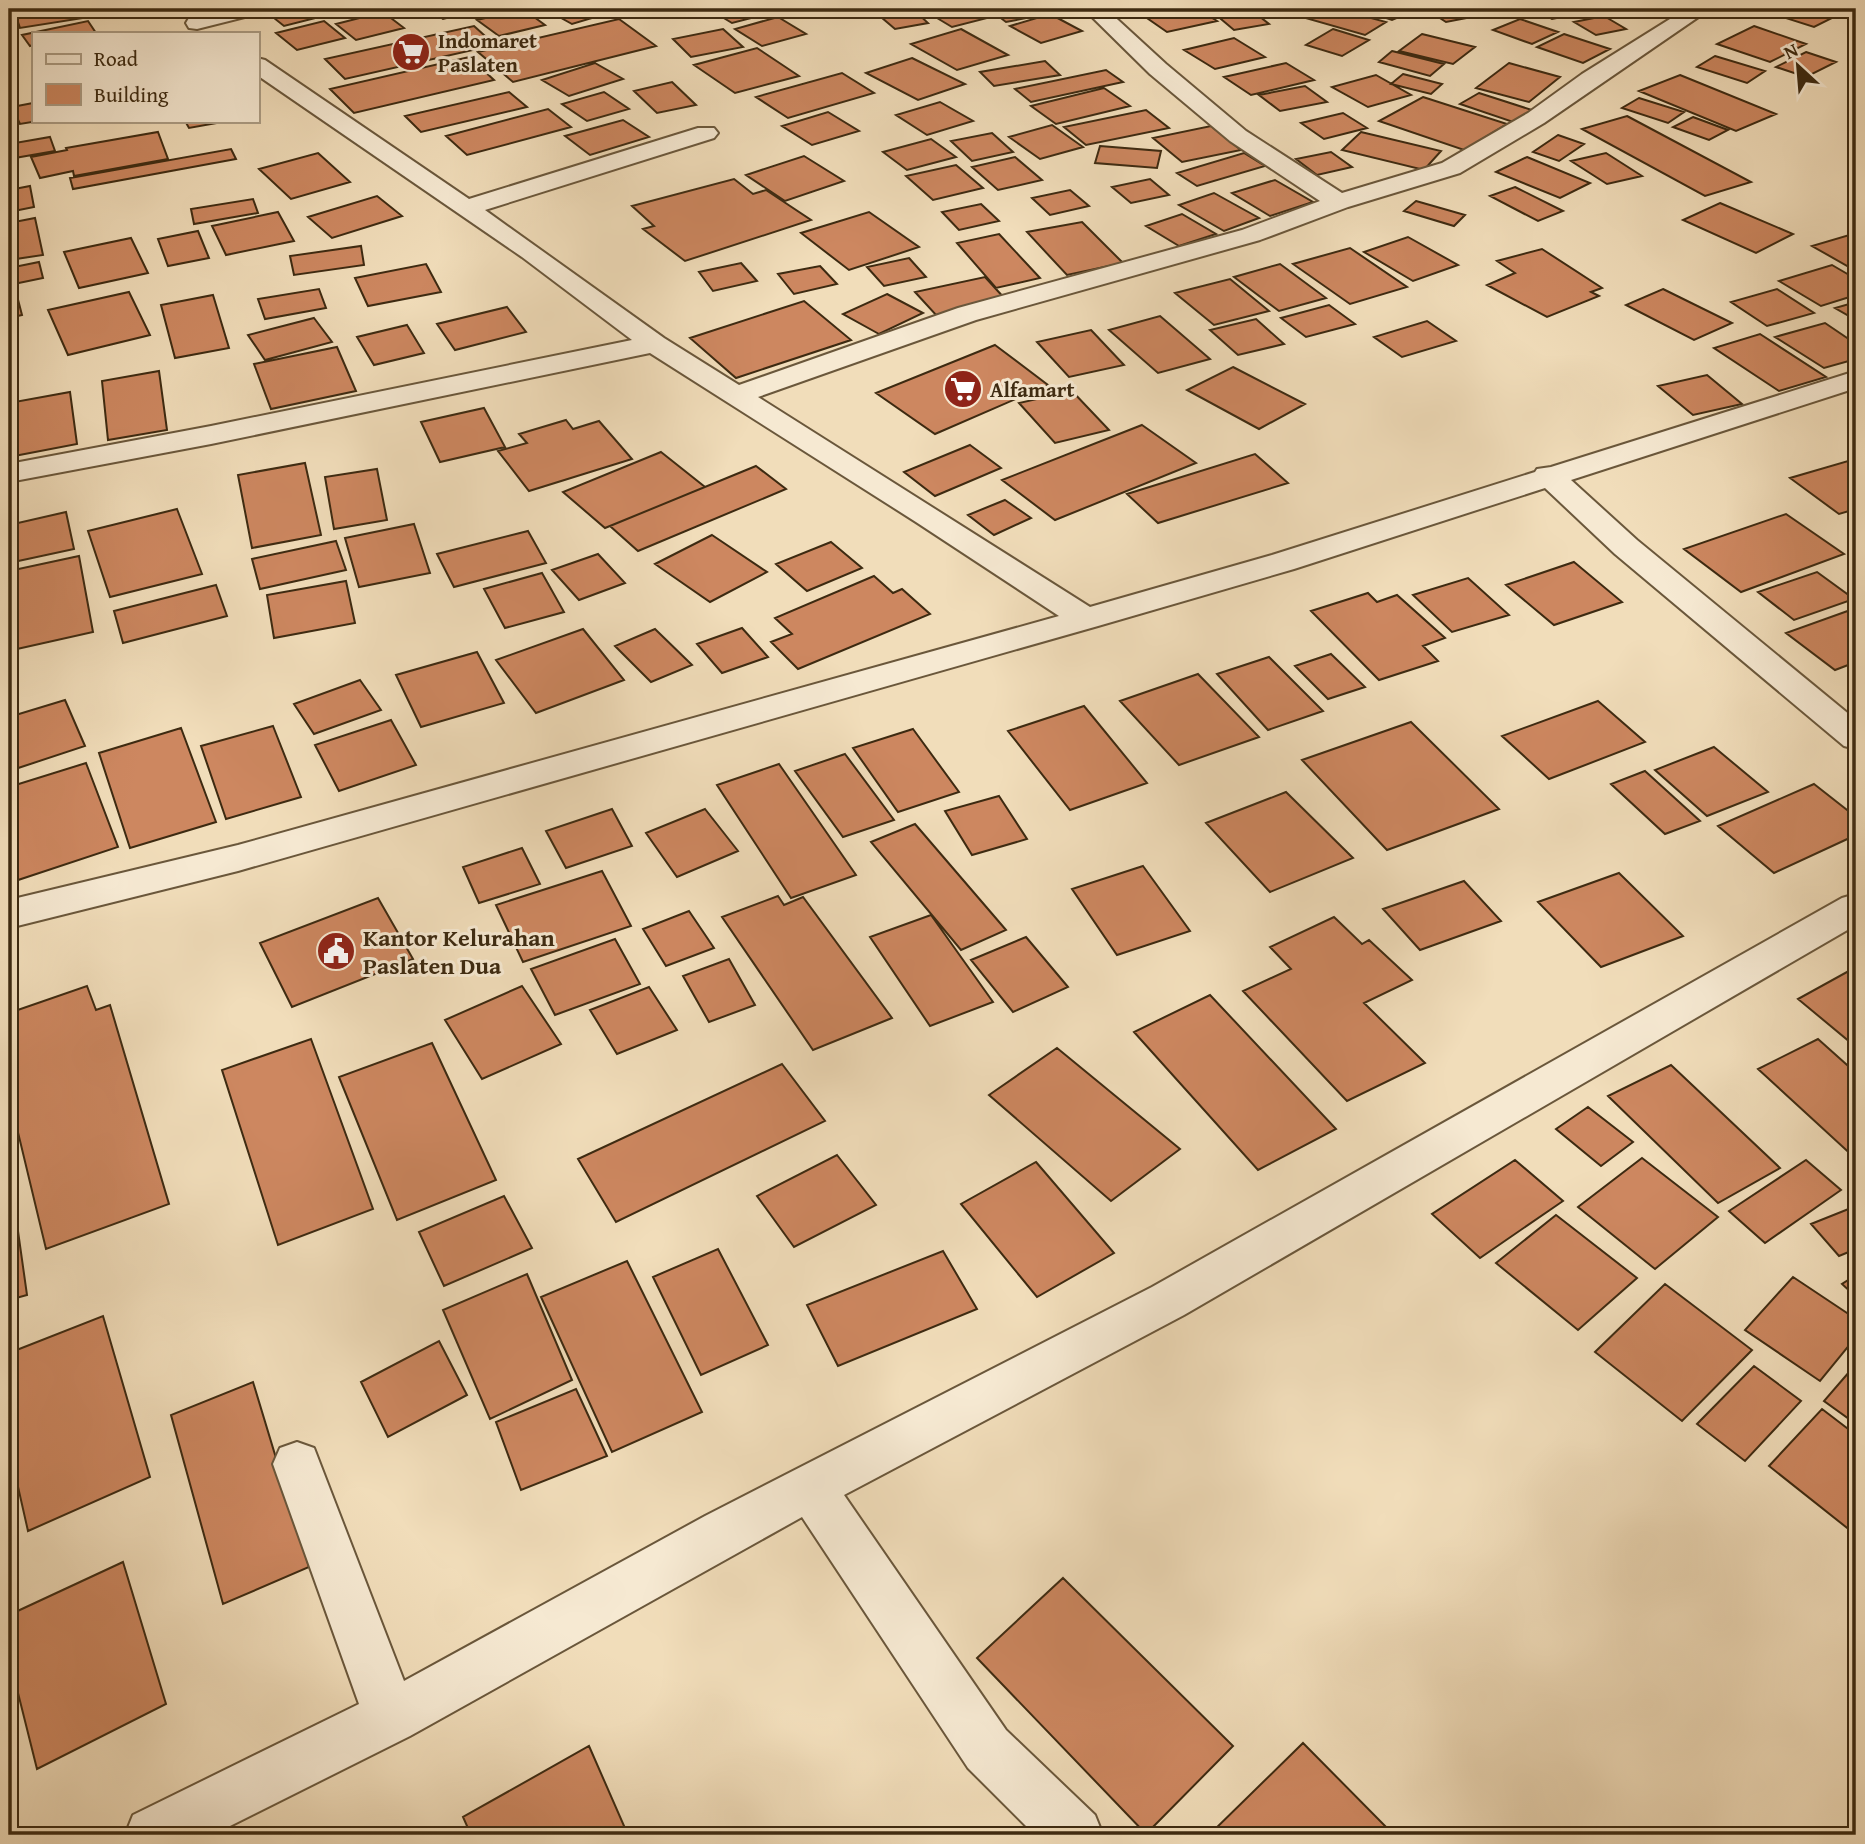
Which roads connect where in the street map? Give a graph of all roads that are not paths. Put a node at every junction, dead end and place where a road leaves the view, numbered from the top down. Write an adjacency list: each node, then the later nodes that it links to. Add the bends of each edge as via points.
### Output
1 (178, 9): 5 (street)
2 (254, 9): 5 (street)
3 (1094, 9): 8 (street, via 1238,136)
4 (1700, 9): 8 (street, via 1536,118 1451,168)
5 (204, 28)
6 (259, 66): 9 (street)
7 (706, 133): 9 (street)
8 (1339, 202): 12 (street, via 1251,235 967,314)
9 (468, 207): 10 (street)
10 (654, 344): 12 (street); 13 (street)
11 (1856, 379): 14 (street)
12 (734, 396): 15 (street)
13 (9, 473)
14 (1548, 475): 15 (street, via 1283,562); 16 (street, via 1626,547)
15 (1086, 619): 18 (street, via 238,858)
16 (1856, 738)
17 (1856, 908): 20 (street, via 1180,1294)
18 (9, 914)
19 (298, 1464): 21 (street)
20 (811, 1489): 21 (street); 23 (street, via 986,1749)
21 (391, 1717): 22 (street)
22 (153, 1835)
23 (1075, 1835)

